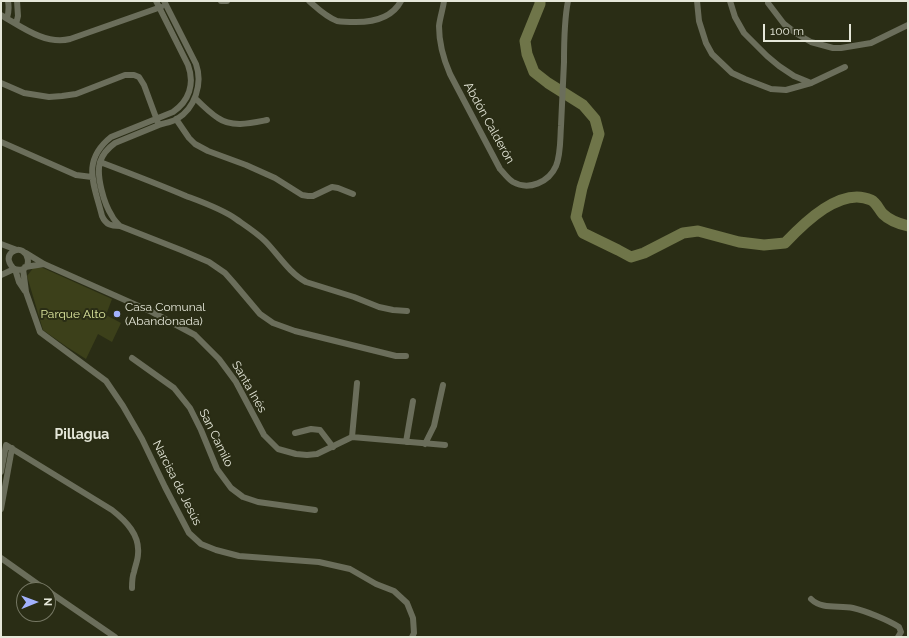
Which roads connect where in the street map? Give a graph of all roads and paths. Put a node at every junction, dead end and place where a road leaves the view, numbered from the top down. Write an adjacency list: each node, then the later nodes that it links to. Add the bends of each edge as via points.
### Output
1 (8, 1): 15 (street, via 8,14)
2 (17, 1): 16 (street)
3 (156, 1): 14 (street)
4 (221, 1): 5 (street)
5 (227, 1)
6 (309, 1): 7 (street, via 337,21 353,22 378,20 397,8)
7 (401, 1)
8 (444, 1): 9 (street, Abdón Calderón, via 439,24 443,58 500,169 511,181 524,186 541,182 550,175 559,154 564,33)
9 (568, 1)
10 (697, 1): 20 (street, via 699,21 706,43 712,54 732,73 771,89 786,90)
11 (730, 1): 20 (street, via 744,33 779,66)
12 (768, 1): 17 (street, via 784,24 796,34 811,42 833,48 871,43)
13 (165, 3): 14 (street); 21 (street, via 198,69 199,82)
14 (158, 7): 16 (street, via 63,41 44,38); 24 (street, via 191,73 188,95 184,103)
15 (4, 16): 16 (street)
16 (16, 24)
17 (908, 25)
18 (845, 67): 20 (street)
19 (1, 83): 24 (street, via 24,93 49,97 76,94 130,74 139,77 144,85)
20 (811, 83)
21 (194, 98): 22 (street, via 189,107); 23 (street, via 219,119 228,123 248,124)
22 (176, 119): 24 (street); 28 (street, via 195,144 275,178 302,195 313,196 332,187)
23 (267, 120)
24 (158, 122): 26 (street, via 108,148); 27 (street, via 111,137 103,143 93,162)
25 (1, 142): 27 (street, via 76,175)
26 (100, 162): 29 (street, via 102,192 111,215); 40 (street, via 235,218 258,234 295,274 306,282 379,307)
27 (92, 177): 29 (street, via 104,220 109,225)
28 (353, 194)
29 (120, 226): 41 (street, via 209,262 233,282 260,314 273,323 381,353)
30 (1, 244): 31 (street); 33 (street)
31 (17, 250): 32 (street); 33 (street, via 12,252)
32 (26, 254): 34 (street, Santa Inés); 35 (street, via 28,262)
33 (9, 260): 36 (street); 37 (street)
34 (44, 264): 35 (street); 52 (street, Santa Inés, via 152,312 195,335 219,359 236,382 264,435 278,449 307,455 318,454)
35 (24, 268): 36 (street); 39 (street, Narcisa de Jesús)
36 (14, 269): 38 (street); 39 (street)
37 (1, 272)
38 (1, 275)
39 (26, 292): 62 (street, Narcisa de Jesús, via 40,332 106,381 142,438 189,533 201,544 239,556 319,562 350,570 394,591 407,603 413,618)
40 (407, 311)
41 (406, 356)
42 (132, 358): 55 (street, San Camilo, via 174,388 190,408 217,469 231,488 243,497 258,502)
43 (357, 383): 47 (street)
44 (443, 385): 49 (street, via 434,426)
45 (413, 402): 48 (street)
46 (295, 433): 52 (street, via 311,429 320,430)
47 (352, 437): 48 (street); 52 (street, Santa Inés)
48 (406, 442): 49 (street)
49 (425, 444): 50 (street)
50 (445, 445)
51 (9, 447): 53 (street); 54 (street); 58 (street, via 122,517 132,529 137,541 138,554)
52 (333, 447)
53 (1, 472)
54 (1, 509)
55 (315, 510)
56 (1, 558): 57 (street)
57 (34, 582)
58 (132, 588)
59 (56, 597): 61 (street)
60 (811, 599): 63 (street, via 823,606 851,607 863,611 899,627 901,632)
61 (115, 637)
62 (412, 637)
63 (898, 637)

